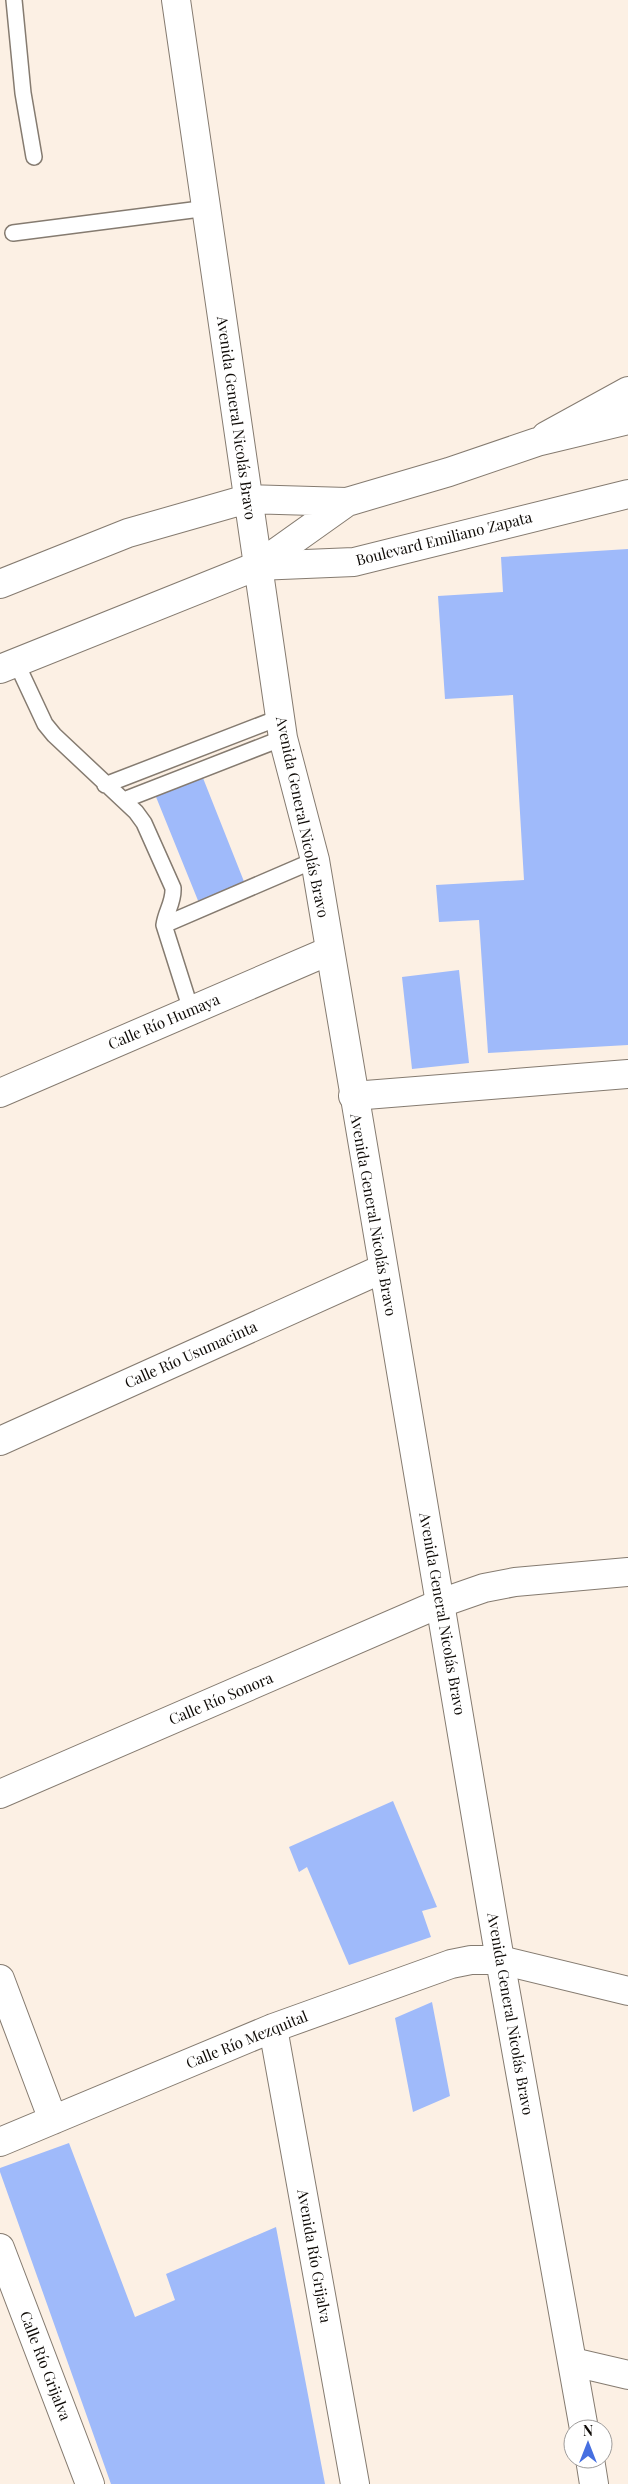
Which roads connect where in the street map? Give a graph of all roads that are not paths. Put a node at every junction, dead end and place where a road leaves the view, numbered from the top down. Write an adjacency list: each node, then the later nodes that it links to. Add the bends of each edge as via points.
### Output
1 (14, 0): 3 (lane, via 23,93)
2 (176, 0): 4 (street, Avenida General Nicolás Bravo)
3 (34, 157)
4 (208, 208): 5 (lane); 10 (street, Avenida General Nicolás Bravo)
5 (13, 233)
6 (628, 391): 8 (street, Boulevard Emiliano Zapata)
7 (628, 420): 8 (street, Boulevard Emiliano Zapata)
8 (537, 442): 11 (street, Boulevard Emiliano Zapata)
9 (628, 494): 12 (street, Boulevard Emiliano Zapata, via 354,562)
10 (247, 499): 11 (street, Boulevard Emiliano Zapata); 12 (street, Avenida General Nicolás Bravo); 13 (street, Boulevard Emiliano Zapata, via 128,533)
11 (347, 502): 12 (street, Boulevard Emiliano Zapata)
12 (257, 566): 14 (street, Boulevard Emiliano Zapata); 15 (street, Avenida General Nicolás Bravo)
13 (0, 584)
14 (8, 665): 16 (lane, via 45,724)
15 (282, 728): 16 (lane); 17 (lane); 18 (street, Avenida General Nicolás Bravo)
16 (105, 784): 17 (lane)
17 (124, 800): 19 (lane, via 144,823 173,888 173,900)
18 (314, 860): 19 (lane); 20 (street, Avenida General Nicolás Bravo)
19 (164, 925): 21 (lane)
20 (329, 951): 21 (street, Calle Río Humaya); 24 (street, Avenida General Nicolás Bravo)
21 (191, 1010): 23 (street, Calle Río Humaya)
22 (628, 1074): 24 (street)
23 (0, 1093)
24 (353, 1096): 25 (street, Avenida General Nicolás Bravo)
25 (382, 1269): 26 (street, Calle Río Usumacinta); 28 (street, Avenida General Nicolás Bravo)
26 (0, 1441)
27 (628, 1572): 28 (street, Calle Río Sonora, via 515,1582 484,1588)
28 (441, 1603): 29 (street, Calle Río Sonora); 30 (street, Avenida General Nicolás Bravo)
29 (0, 1794)
30 (500, 1960): 32 (street, Calle Río Mezquital); 33 (street, Calle Río Mezquital, via 451,1964); 37 (street, Avenida General Nicolás Bravo)
31 (0, 1979): 34 (street)
32 (628, 1991)
33 (273, 2028): 34 (street, Calle Río Mezquital); 42 (street, Avenida Río Grijalva)
34 (53, 2120): 35 (street, Calle Río Mezquital)
35 (0, 2142)
36 (0, 2248): 41 (street, Calle Río Grijalva)
37 (572, 2362): 38 (street); 39 (street, Avenida General Nicolás Bravo)
38 (628, 2375)
39 (582, 2419)
40 (592, 2469): 43 (street)
41 (90, 2484)
42 (355, 2484)
43 (594, 2484)

